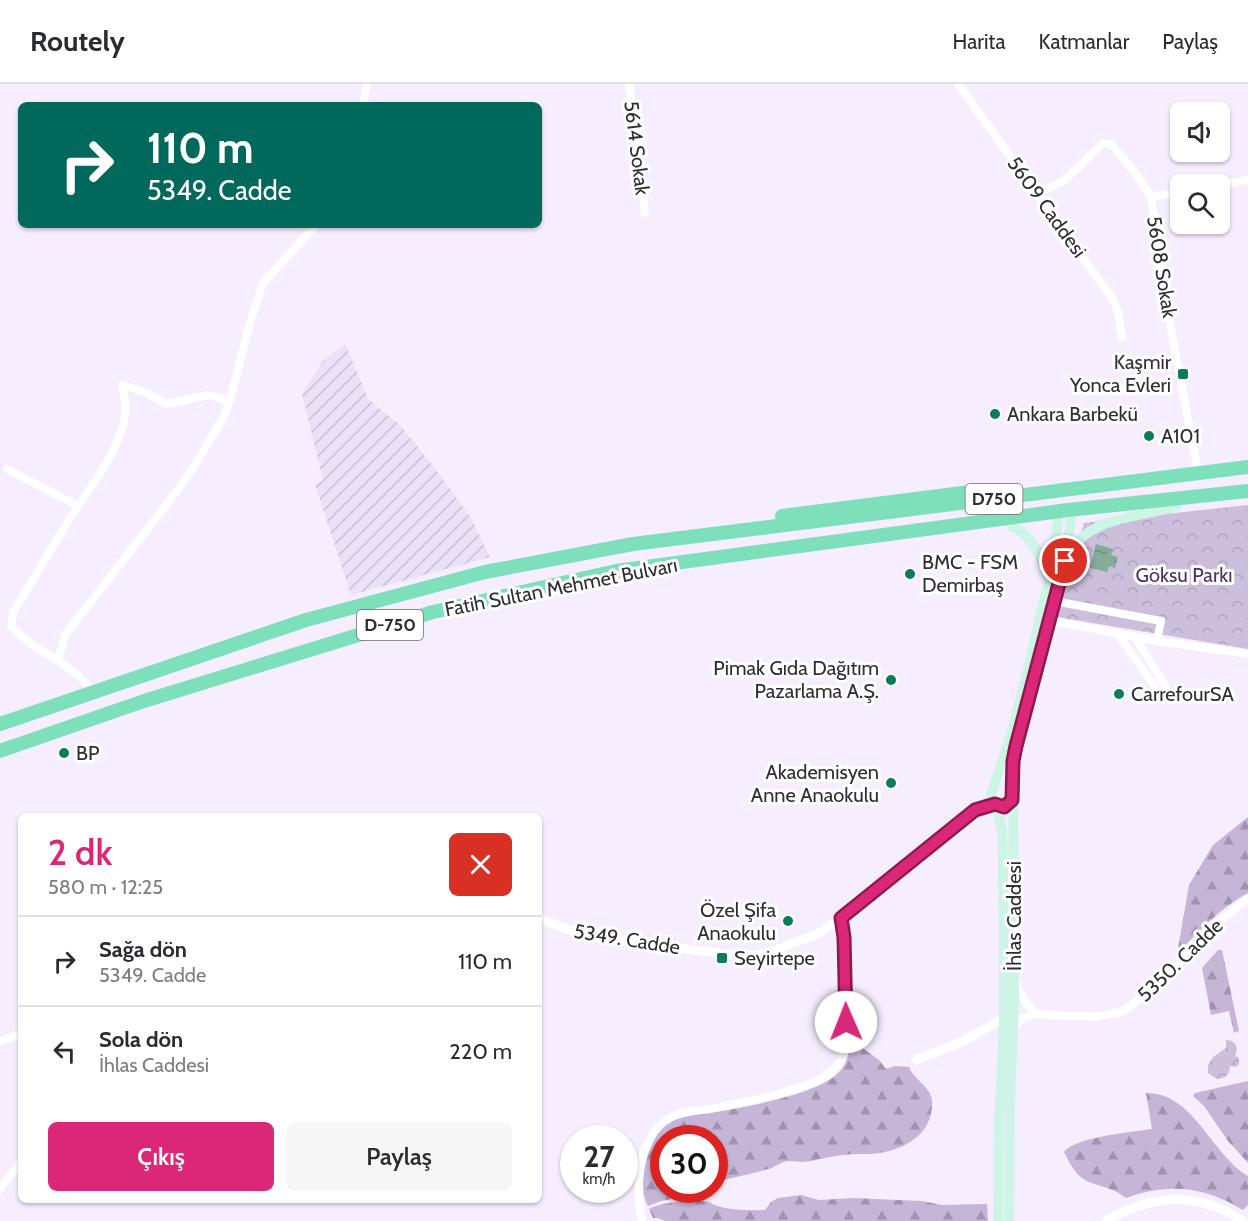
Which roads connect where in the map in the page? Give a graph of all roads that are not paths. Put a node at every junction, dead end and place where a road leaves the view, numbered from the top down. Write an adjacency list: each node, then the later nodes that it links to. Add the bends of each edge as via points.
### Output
1 (367, 84): 4 (street)
2 (629, 84): 10 (street, 5614 Sokak)
3 (958, 84): 7 (street, 5609 Caddesi)
4 (364, 102)
5 (1248, 180): 6 (street)
6 (1230, 183)
7 (1037, 194): 9 (street, via 1065,180 1107,142); 12 (street, 5609 Caddesi, via 1112,298)
8 (1170, 194): 9 (street)
9 (1151, 197): 15 (street, 5608 Sokak)
10 (645, 213)
11 (313, 228): 13 (street, via 262,283)
12 (1122, 337)
13 (229, 403): 23 (street, via 209,395 167,404 122,385 126,402 118,440); 39 (street, via 177,491 65,635)
14 (1248, 460): 15 (highway)
15 (1197, 466): 18 (highway)
16 (1248, 467): 28 (highway, Fatih Sultan Mehmet Bulvarı / D750)
17 (7, 469): 23 (street)
18 (1100, 478): 19 (highway); 25 (highway, via 1089,497 1093,508)
19 (1061, 483): 20 (highway); 26 (highway, via 1079,500); 26 (highway, via 1047,496 1046,506)
20 (1019, 487): 27 (highway, via 1029,495 1033,506 1031,517); 28 (highway, via 791,514)
21 (1248, 491): 29 (highway, Fatih Sultan Mehmet Bulvarı / D750, via 1068,510)
22 (1248, 497): 24 (highway)
23 (78, 506): 39 (street, via 13,612 11,626)
24 (1177, 506): 25 (highway); 31 (main road, via 1100,526 1075,542)
25 (1103, 516): 26 (highway)
26 (1065, 520): 27 (highway); 31 (main road, İhlas Caddesi); 32 (main road)
27 (1017, 526): 30 (highway, via 786,556); 32 (main road, via 1044,564)
28 (753, 529): 40 (highway, Fatih Sultan Mehmet Bulvarı / D750, via 633,544 485,572 306,620)
29 (792, 547): 30 (highway, Fatih Sultan Mehmet Bulvarı / D-750)
30 (755, 552): 42 (highway, Fatih Sultan Mehmet Bulvarı / D-750, via 616,571 433,612 144,701)
31 (1065, 561): 33 (main road, İhlas Caddesi)
32 (1049, 580): 44 (main road)
33 (1053, 601): 34 (main road, İhlas Caddesi); 37 (street, via 1161,621)
34 (1048, 620): 35 (street); 43 (main road, İhlas Caddesi, via 1016,746)
35 (1117, 633): 36 (street); 36 (street, via 1163,692)
36 (1134, 637): 37 (street)
37 (1157, 641): 38 (street)
38 (1248, 654)
39 (58, 660): 40 (street, via 85,680)
40 (93, 692): 41 (highway, Fatih Sultan Mehmet Bulvarı / D750)
41 (0, 724)
42 (0, 751)
43 (1012, 796): 44 (main road, via 1004,807); 44 (main road, via 1004,785 997,786); 48 (main road, İhlas Caddesi)
44 (993, 799): 46 (street, 5349. Cadde); 50 (main road, İhlas Caddesi, via 1002,829)
45 (1248, 898): 49 (street, 5350. Cadde, via 1121,1012 1094,1017)
46 (841, 918): 47 (street, 5349. Cadde, via 806,939 765,954 742,956 585,936); 57 (street, via 846,1003 842,1059 806,1086 676,1115 663,1122 651,1136 639,1173)
47 (542, 920)
48 (1014, 978): 49 (street); 51 (main road, İhlas Caddesi)
49 (1036, 1014): 51 (street, via 1023,1018)
50 (1004, 1018): 51 (main road, İhlas Caddesi); 54 (street, via 961,1042)
51 (1010, 1030): 58 (main road, via 999,1124); 59 (main road)
52 (18, 1035): 53 (street)
53 (0, 1041)
54 (916, 1060)
55 (18, 1165): 56 (street)
56 (0, 1189)
57 (642, 1221)
58 (998, 1221)
59 (1009, 1221)
60 (1106, 1221): 61 (street, via 1143,1203 1167,1198 1207,1204)
61 (1243, 1221)

